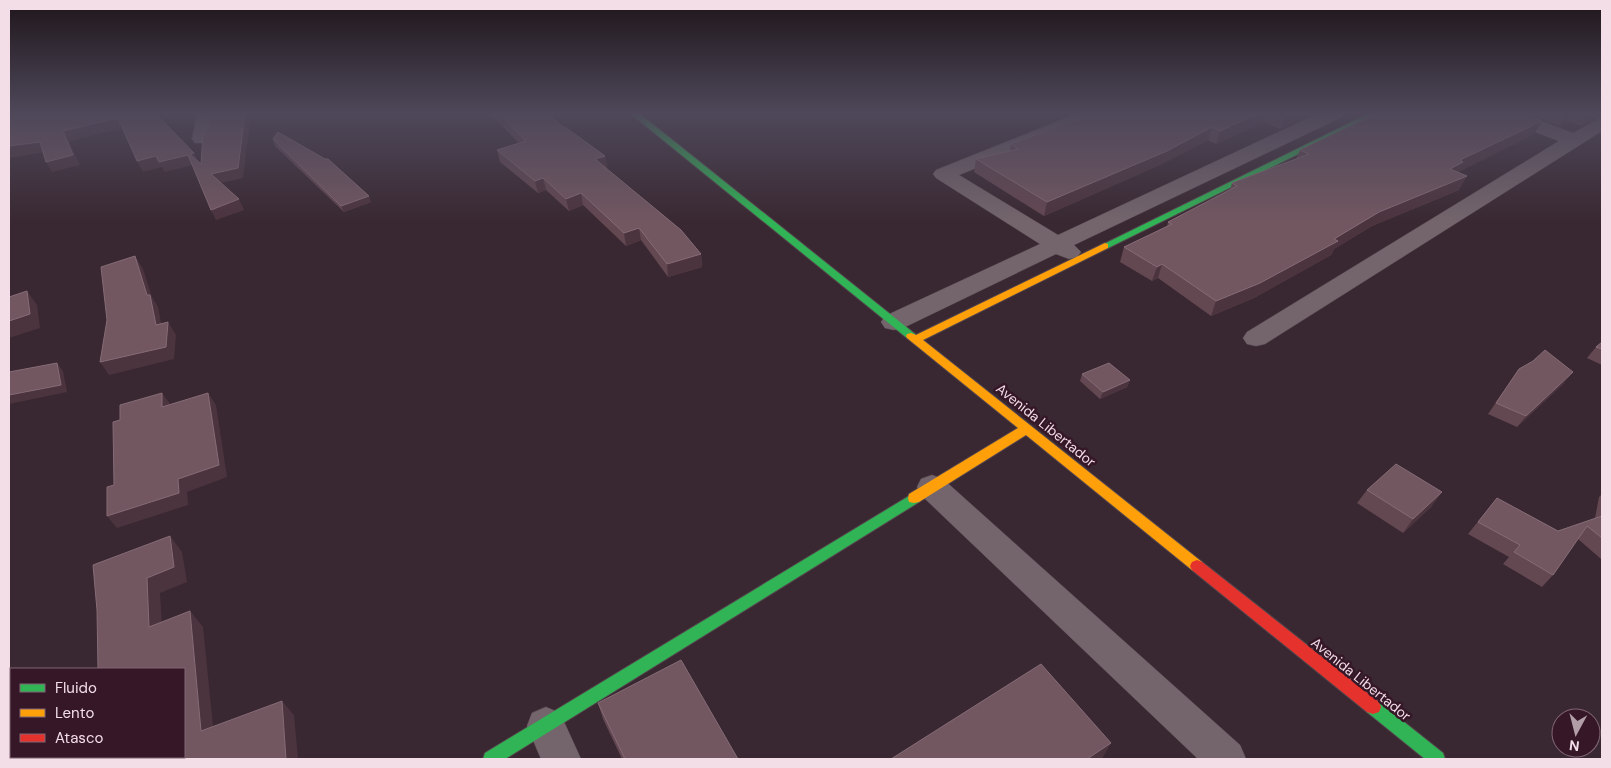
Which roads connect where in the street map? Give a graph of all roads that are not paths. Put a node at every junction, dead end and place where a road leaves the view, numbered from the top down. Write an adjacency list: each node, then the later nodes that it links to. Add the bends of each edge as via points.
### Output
1 (680, 150): 8 (main road, Avenida Libertador)
2 (1003, 150): 6 (street, via 942,174)
3 (1257, 150): 6 (street)
4 (1302, 150): 7 (main road)
5 (1559, 150): 9 (street)
6 (1057, 245): 7 (street); 8 (street)
7 (1080, 259): 10 (main road)
8 (894, 322): 10 (main road, Avenida Libertador)
9 (1256, 338)
10 (916, 339): 11 (main road, Avenida Libertador)
11 (1027, 428): 12 (main road); 16 (main road, Avenida Libertador)
12 (932, 487): 13 (main road); 15 (street)
13 (553, 742): 14 (main road)
14 (491, 759)
15 (1226, 759)
16 (1437, 759)

